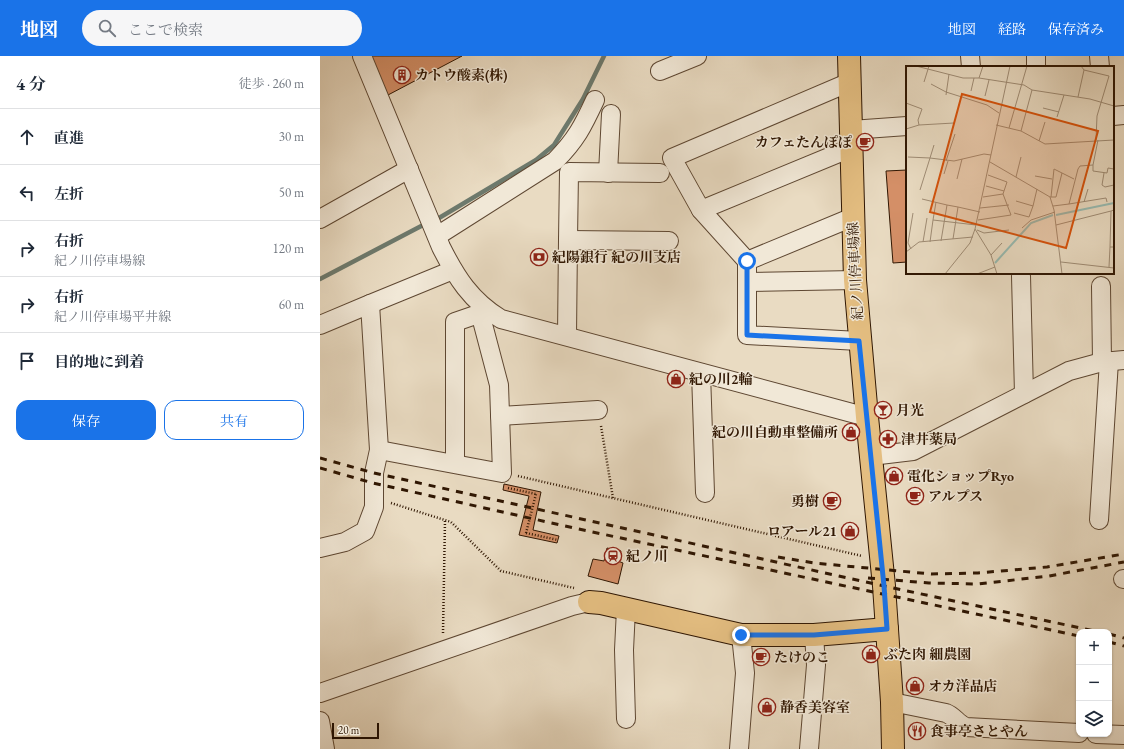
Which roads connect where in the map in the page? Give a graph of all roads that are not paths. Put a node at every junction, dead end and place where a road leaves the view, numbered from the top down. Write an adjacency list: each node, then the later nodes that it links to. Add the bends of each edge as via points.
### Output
1 (362, 56): 16 (street)
2 (697, 56): 8 (street)
3 (849, 56): 9 (main road, 紀ノ川停車場線)
4 (970, 56): 6 (street)
5 (1099, 56): 7 (street)
6 (971, 66)
7 (1100, 66)
8 (660, 71)
9 (850, 82): 15 (main road, 紀ノ川停車場線); 19 (street, via 672,158)
10 (595, 100): 22 (street, via 581,130 555,161)
11 (611, 114): 17 (street)
12 (1124, 115): 13 (street)
13 (1114, 116)
14 (906, 126): 15 (street)
15 (851, 139): 19 (street); 20 (main road, 紀ノ川停車場線)
16 (409, 169): 21 (street); 22 (street)
17 (608, 172): 18 (street); 23 (street, via 569,172)
18 (660, 173)
19 (701, 210): 25 (street)
20 (853, 217): 25 (street); 28 (main road, 紀ノ川停車場線)
21 (320, 219)
22 (433, 227): 26 (street)
23 (568, 240): 24 (street); 34 (street)
24 (669, 241)
25 (747, 261): 29 (street)
26 (453, 270): 31 (street); 32 (street)
27 (1021, 276): 38 (street)
28 (855, 280): 29 (street); 35 (main road, 紀ノ川停車場線)
29 (747, 282): 35 (street, via 747,335)
30 (1102, 286): 36 (street)
31 (370, 304): 33 (street); 42 (street)
32 (483, 312): 34 (street); 40 (street, via 499,385); 44 (street, via 454,322)
33 (320, 325)
34 (567, 336): 37 (street)
35 (859, 341): 41 (main road, 紀ノ川停車場線)
36 (1112, 361): 38 (street, via 1069,372); 46 (street)
37 (701, 373): 41 (street); 45 (street)
38 (1024, 394): 43 (street, via 913,451)
39 (598, 410): 40 (street)
40 (500, 416): 44 (street, via 503,480)
41 (866, 417): 43 (main road, 紀ノ川停車場線)
42 (379, 450): 44 (street); 47 (street, via 374,473 374,507 365,531 345,542)
43 (871, 456): 50 (main road, 紀ノ川停車場線)
44 (455, 463)
45 (705, 492)
46 (1099, 520)
47 (320, 548)
48 (589, 602): 49 (main road); 53 (street)
49 (626, 609): 51 (main road); 55 (street)
50 (887, 629): 52 (main road); 54 (main road, 紀ノ川停車場線)
51 (741, 635): 52 (main road); 61 (street, via 745,673)
52 (814, 635): 62 (street, via 816,665)
53 (320, 693)
54 (892, 702): 57 (street, via 946,713 966,727); 63 (main road, 紀ノ川停車場線)
55 (626, 718)
56 (320, 721): 60 (street)
57 (1076, 733)
58 (1112, 735): 59 (street)
59 (1124, 736)
60 (324, 749)
61 (739, 749)
62 (808, 749)
63 (893, 749)

